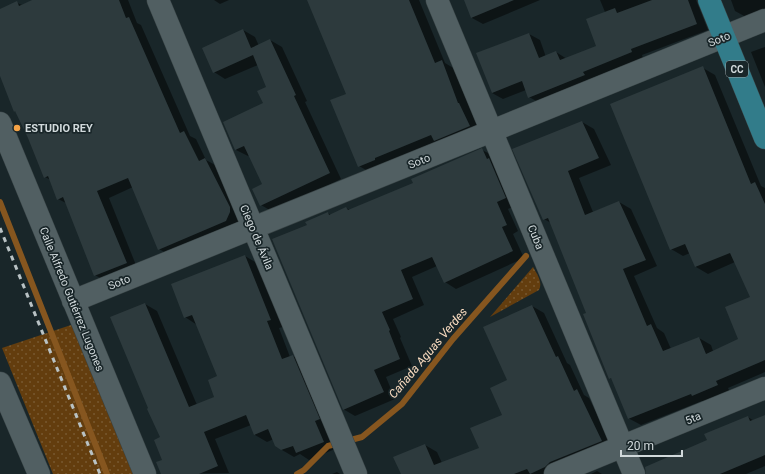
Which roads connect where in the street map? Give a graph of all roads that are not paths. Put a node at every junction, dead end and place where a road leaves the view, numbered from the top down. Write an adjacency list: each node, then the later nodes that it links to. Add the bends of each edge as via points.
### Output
1 (158, 0): 9 (street, Ciego de Ávila)
2 (438, 0): 7 (street, Cuba)
3 (709, 0): 5 (main road, CC)
4 (765, 20): 5 (street, Soto)
5 (724, 37): 7 (street, Soto); 8 (main road, CC)
6 (0, 123): 10 (street, Calle Alfredo Gutiérrez Lugones)
7 (492, 131): 9 (street, Soto); 13 (street, Cuba)
8 (765, 138)
9 (253, 227): 10 (street, Soto); 14 (street, Ciego de Ávila)
10 (73, 301): 16 (street, Calle Alfredo Gutiérrez Lugones)
11 (0, 383): 15 (street)
12 (765, 388): 13 (street, 5ta)
13 (622, 447): 17 (street, 5ta); 18 (street, Cuba)
14 (353, 466)
15 (39, 474)
16 (145, 474)
17 (555, 474)
18 (634, 474)

